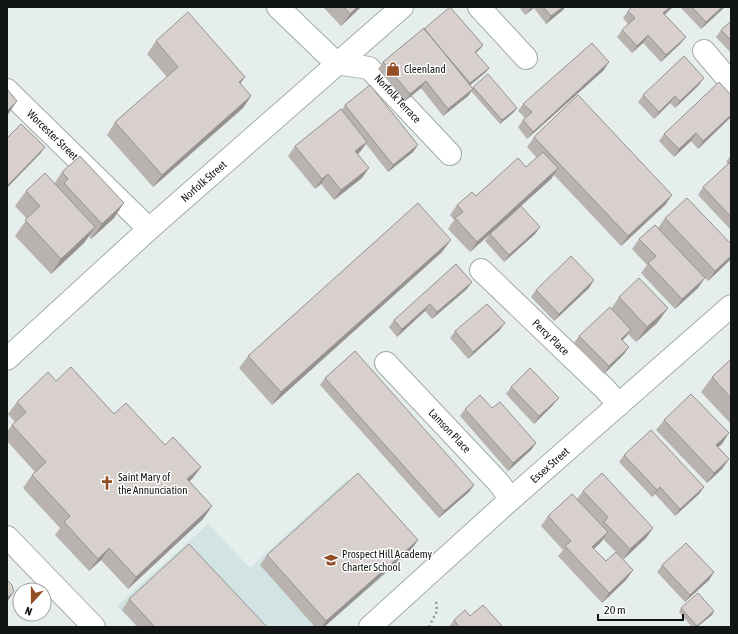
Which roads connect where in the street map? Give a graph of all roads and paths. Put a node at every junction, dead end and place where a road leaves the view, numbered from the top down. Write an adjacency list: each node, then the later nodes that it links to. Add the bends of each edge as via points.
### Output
1 (278, 7): 6 (street)
2 (402, 7): 6 (street, Norfolk Street)
3 (479, 7): 5 (street)
4 (704, 51): 7 (street)
5 (526, 58)
6 (336, 63): 9 (street, Norfolk Terrace, via 369,68); 10 (street, Norfolk Street)
7 (731, 83)
8 (7, 90): 10 (street, Worcester Street)
9 (450, 154)
10 (149, 229): 13 (street, Norfolk Street)
11 (481, 270): 15 (street, Percy Place)
12 (731, 306): 15 (street, Essex Street)
13 (7, 359)
14 (386, 363): 16 (street, Lamson Place)
15 (619, 405): 16 (street, Essex Street)
16 (511, 499): 20 (street, Essex Street)
17 (7, 537): 19 (street)
18 (432, 596): 21 (path, via 437,604 437,611)
19 (94, 627)
20 (370, 627)
21 (429, 627)

